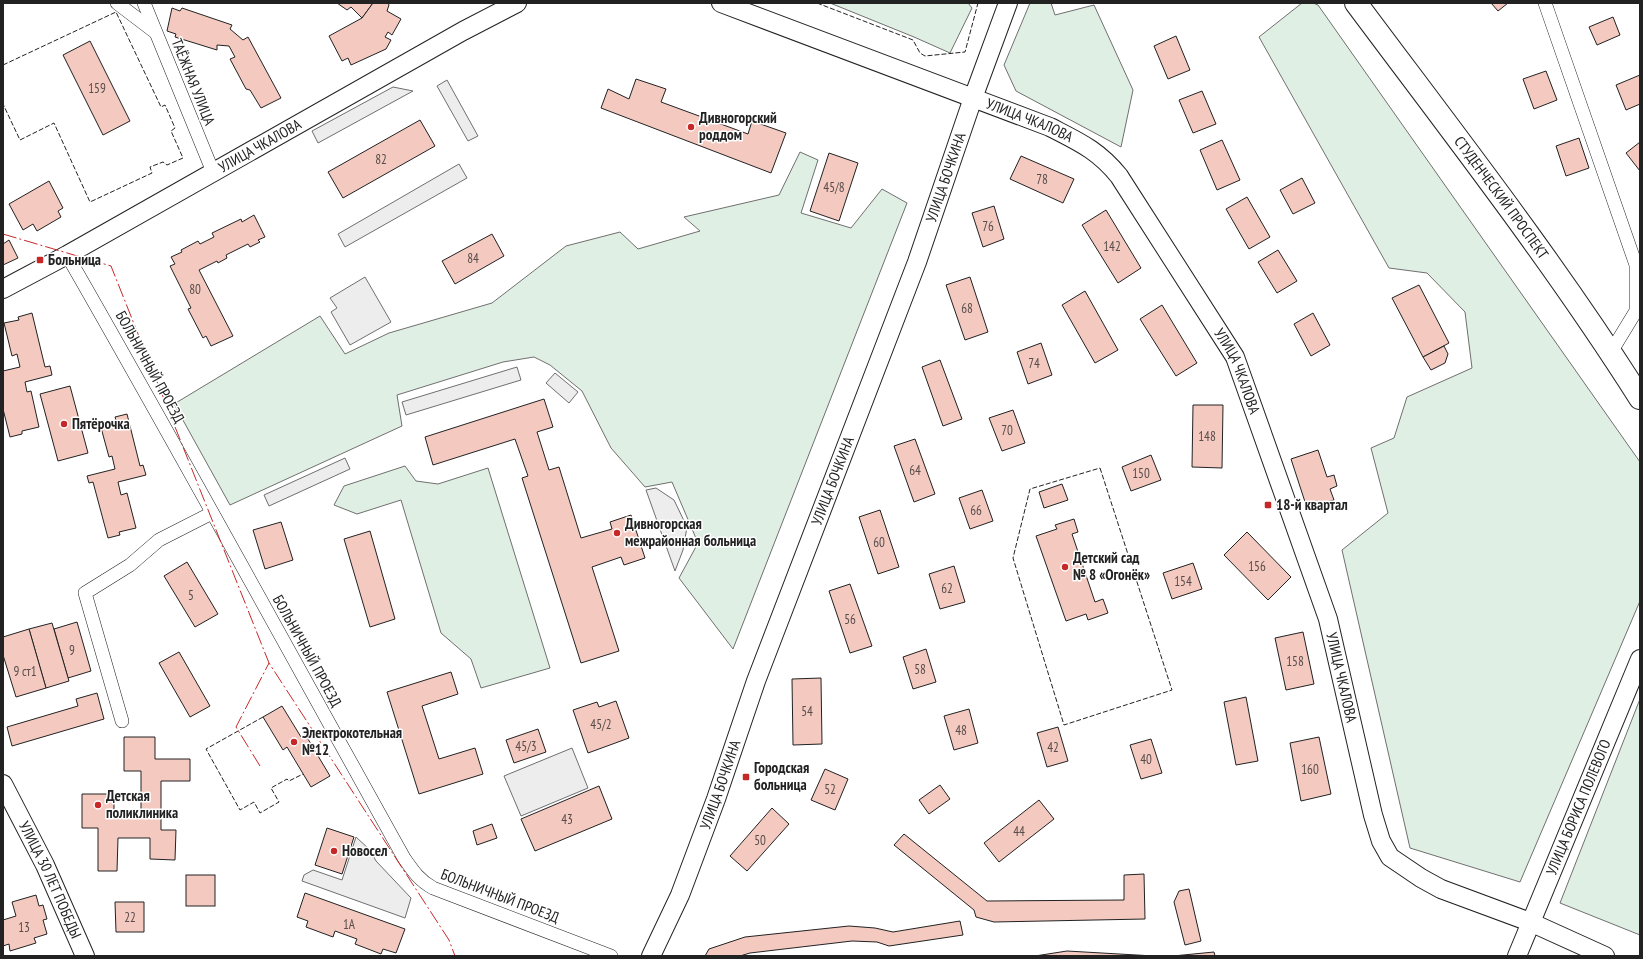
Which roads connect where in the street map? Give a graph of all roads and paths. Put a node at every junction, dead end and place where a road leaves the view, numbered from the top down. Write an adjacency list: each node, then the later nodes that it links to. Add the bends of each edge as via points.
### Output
1 (117, 3): 8 (street)
2 (144, 3): 8 (street, ТАЁЖНАЯ УЛИЦА)
3 (517, 3): 10 (main road, УЛИЦА ЧКАЛОВА)
4 (721, 3): 9 (main road, УЛИЦА ЧКАЛОВА)
5 (1008, 3): 9 (main road, УЛИЦА БОЧКИНА)
6 (1356, 3): 13 (highway, СТУДЕНЧЕСКИЙ ПРОСПЕКТ, via 1550,264)
7 (1545, 3): 13 (street, via 1636,265 1636,311)
8 (155, 32): 10 (street, ТАЁЖНАЯ УЛИЦА)
9 (973, 98): 19 (main road, УЛИЦА ЧКАЛОВА, via 1050,127 1085,145 1107,161 1235,357 1328,619 1373,815 1381,841 1390,857 1441,888); 22 (main road, УЛИЦА БОЧКИНА, via 917,262 756,681 680,895)
10 (213, 172): 11 (main road, УЛИЦА ЧКАЛОВА)
11 (67, 255): 12 (main road, УЛИЦА ЧКАЛОВА); 15 (street, БОЛЬНИЧНЫЙ ПРОЕЗД)
12 (3, 289)
13 (1611, 352): 14 (highway, СТУДЕНЧЕСКИЙ ПРОСПЕКТ)
14 (1640, 398)
15 (212, 513): 17 (street, via 159,540 130,565 85,593); 21 (street, БОЛЬНИЧНЫЙ ПРОЕЗД, via 416,876 433,888)
16 (1640, 659): 19 (main road, УЛИЦА БОРИСА ПОЛЕВОГО)
17 (122, 721)
18 (3, 784): 20 (main road, УЛИЦА 30 ЛЕТ ПОБЕДЫ, via 46,865)
19 (1530, 922): 23 (main road, УЛИЦА БОРИСА ПОЛЕВОГО); 24 (main road, УЛИЦА ЧКАЛОВА)
20 (84, 956)
21 (611, 956)
22 (650, 956)
23 (1517, 956)
24 (1605, 956)

